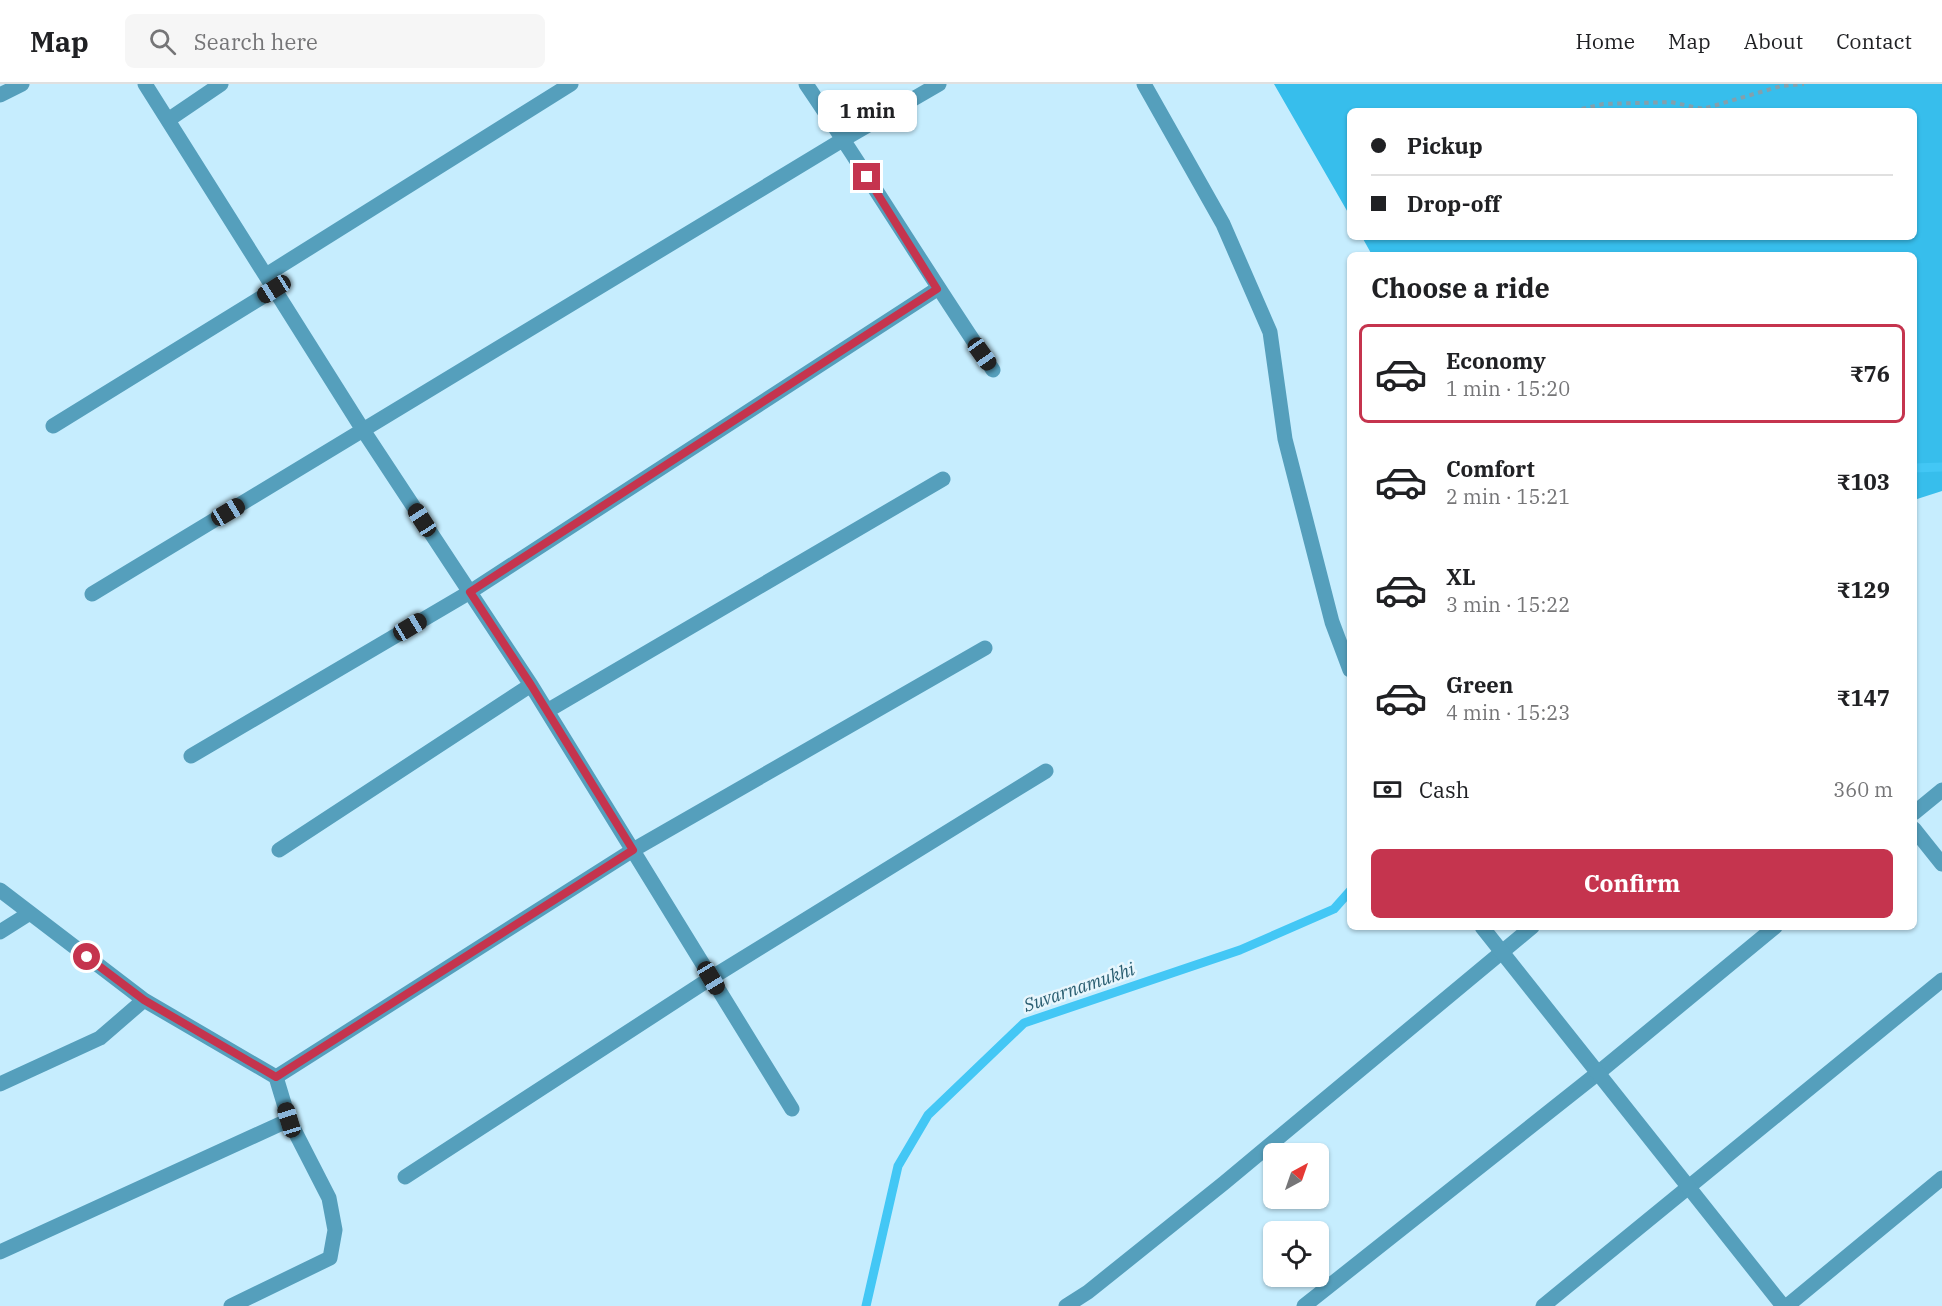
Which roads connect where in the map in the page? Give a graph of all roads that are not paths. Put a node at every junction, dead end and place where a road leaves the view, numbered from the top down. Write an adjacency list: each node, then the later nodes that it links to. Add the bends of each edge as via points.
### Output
1 (22, 84): 8 (street)
2 (145, 84): 9 (street)
3 (221, 84): 9 (street)
4 (571, 84): 11 (street)
5 (806, 84): 10 (street)
6 (939, 84): 10 (street)
7 (1144, 84): 21 (street, via 1223,224 1270,332 1285,439 1332,622)
8 (0, 95)
9 (168, 120): 11 (street)
10 (844, 139): 13 (street); 16 (street)
11 (266, 275): 12 (street)
12 (274, 289): 15 (street); 16 (street)
13 (937, 289): 14 (street); 18 (street)
14 (993, 370)
15 (53, 426)
16 (363, 429): 18 (street); 19 (street)
17 (943, 479): 23 (street)
18 (470, 592): 22 (street); 24 (street)
19 (92, 594)
20 (985, 648): 30 (street)
21 (1347, 662)
22 (531, 685): 23 (street); 29 (street)
23 (547, 711): 30 (street)
24 (190, 756)
25 (1046, 771): 39 (street)
26 (1942, 790): 27 (street)
27 (1917, 811)
28 (1917, 833): 31 (street)
29 (279, 850)
30 (633, 850): 39 (street); 43 (street)
31 (1942, 864)
32 (0, 891): 33 (street)
33 (30, 914): 37 (street); 41 (street)
34 (1485, 930): 38 (street)
35 (1529, 930): 38 (street)
36 (1771, 930): 42 (street)
37 (0, 932)
38 (1503, 952): 42 (street); 52 (street, via 1224,1183)
39 (711, 978): 45 (street); 47 (street)
40 (1942, 980): 49 (street)
41 (144, 1000): 43 (street); 44 (street, via 100,1038)
42 (1598, 1073): 49 (street); 53 (street)
43 (276, 1077): 46 (street)
44 (0, 1084)
45 (792, 1109)
46 (289, 1120): 50 (street); 51 (street, via 329,1198 335,1230 330,1258)
47 (405, 1178)
48 (1942, 1178): 55 (street)
49 (1689, 1187): 54 (street); 55 (street)
50 (0, 1252)
51 (231, 1306)
52 (1066, 1306)
53 (1304, 1306)
54 (1544, 1306)
55 (1785, 1306)

